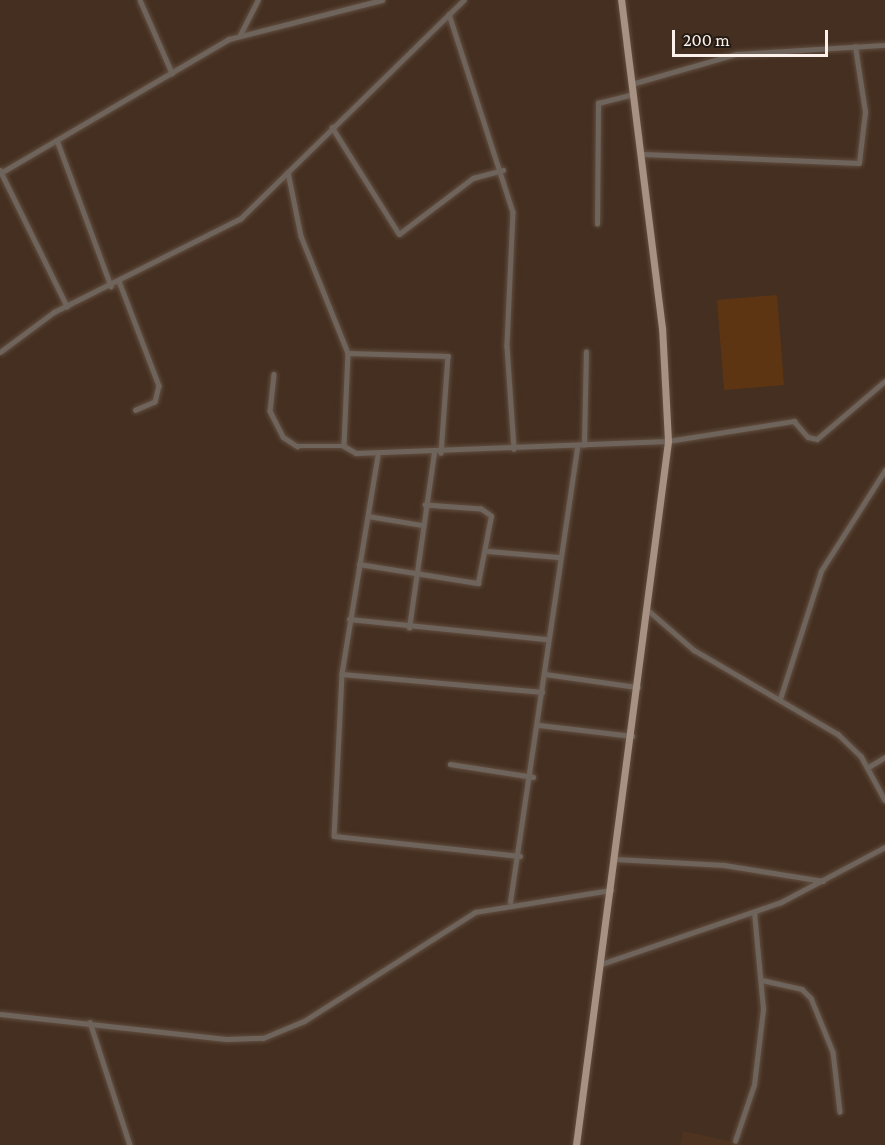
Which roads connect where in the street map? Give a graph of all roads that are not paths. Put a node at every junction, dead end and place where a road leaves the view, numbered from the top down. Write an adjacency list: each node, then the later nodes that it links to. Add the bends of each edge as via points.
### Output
1 (140, 0): 10 (street)
2 (258, 0): 7 (street)
3 (382, 0): 7 (street)
4 (464, 0): 6 (street)
5 (621, 0): 11 (main road)
6 (449, 15): 13 (street); 17 (street)
7 (240, 35): 10 (street)
8 (885, 45): 9 (street)
9 (855, 47): 11 (street, via 736,54); 15 (street, via 865,112 859,163)
10 (172, 73): 14 (street)
11 (635, 83): 12 (main road)
12 (636, 94): 15 (main road); 19 (street, via 598,103)
13 (332, 127): 17 (street, via 399,234 473,178); 18 (street)
14 (57, 140): 16 (street); 21 (street)
15 (643, 154): 29 (main road)
16 (2, 170): 22 (street)
17 (503, 170): 33 (street, via 513,212 507,346)
18 (288, 172): 20 (street, via 240,219); 25 (street, via 301,236)
19 (597, 224)
20 (119, 281): 21 (street); 28 (street, via 159,386 155,402)
21 (111, 286): 22 (street)
22 (67, 306): 23 (street)
23 (0, 352)
24 (585, 352): 30 (street)
25 (348, 353): 31 (street); 35 (street, via 448,356)
26 (274, 374): 31 (street, via 270,411 283,437 297,446)
27 (885, 381): 29 (street, via 817,439 808,437 794,421)
28 (136, 410)
29 (668, 441): 30 (street); 45 (main road)
30 (584, 445): 32 (street)
31 (344, 446): 36 (street)
32 (577, 446): 33 (street); 42 (street)
33 (514, 449): 35 (street)
34 (434, 453): 35 (street); 36 (street); 38 (street)
35 (441, 453)
36 (378, 456): 39 (street)
37 (885, 470): 53 (street, via 821,571)
38 (425, 505): 40 (street); 41 (street, via 488,511)
39 (368, 516): 40 (street); 43 (street)
40 (422, 525): 44 (street)
41 (488, 551): 42 (street); 44 (street, via 478,583)
42 (558, 557): 48 (street)
43 (359, 564): 44 (street); 46 (street)
44 (416, 576): 47 (street)
45 (650, 611): 51 (main road); 53 (street, via 694,650)
46 (349, 619): 47 (street); 49 (street)
47 (409, 628): 48 (street)
48 (547, 639): 50 (street)
49 (342, 674): 52 (street); 62 (street, via 334,836)
50 (545, 674): 51 (street); 52 (street)
51 (638, 687): 55 (main road)
52 (542, 692): 54 (street)
53 (780, 699): 58 (street, via 838,734)
54 (539, 725): 55 (street); 59 (street)
55 (632, 736): 63 (main road)
56 (885, 757): 58 (street)
57 (450, 764): 59 (street)
58 (867, 768): 60 (street)
59 (532, 777): 62 (street)
60 (885, 800)
61 (885, 847): 64 (street)
62 (520, 856): 66 (street)
63 (615, 860): 64 (street, via 724,865); 65 (main road)
64 (825, 881): 67 (street)
65 (611, 890): 66 (street); 68 (main road)
66 (510, 902): 71 (street, via 461,919 304,1021 262,1038 216,1038)
67 (754, 912): 68 (street); 69 (street)
68 (601, 964): 75 (main road)
69 (762, 980): 72 (street, via 802,989 811,998 833,1052); 73 (street, via 754,1085)
70 (0, 1014): 71 (street)
71 (90, 1022): 74 (street)
72 (840, 1112)
73 (735, 1141)
74 (130, 1145)
75 (576, 1145)

